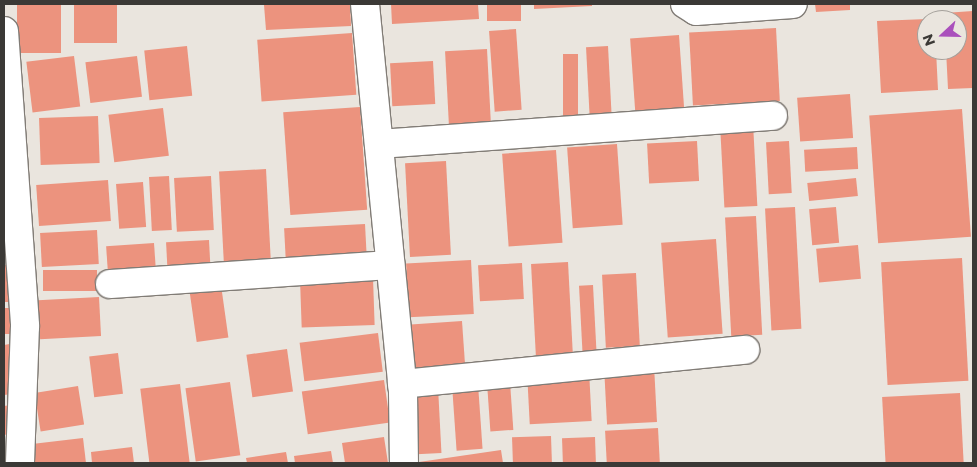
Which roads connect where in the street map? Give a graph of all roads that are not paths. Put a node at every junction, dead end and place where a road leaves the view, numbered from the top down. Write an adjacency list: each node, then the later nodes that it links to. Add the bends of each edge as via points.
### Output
1 (365, 4): 6 (street)
2 (685, 4): 3 (street, via 696,10)
3 (793, 4)
4 (4, 31): 11 (street, via 25,316)
5 (773, 116): 6 (street)
6 (379, 144): 7 (street)
7 (390, 265): 8 (street); 10 (street)
8 (110, 284)
9 (745, 350): 10 (street)
10 (402, 384): 13 (street)
11 (14, 401): 12 (street)
12 (20, 463)
13 (404, 463)

